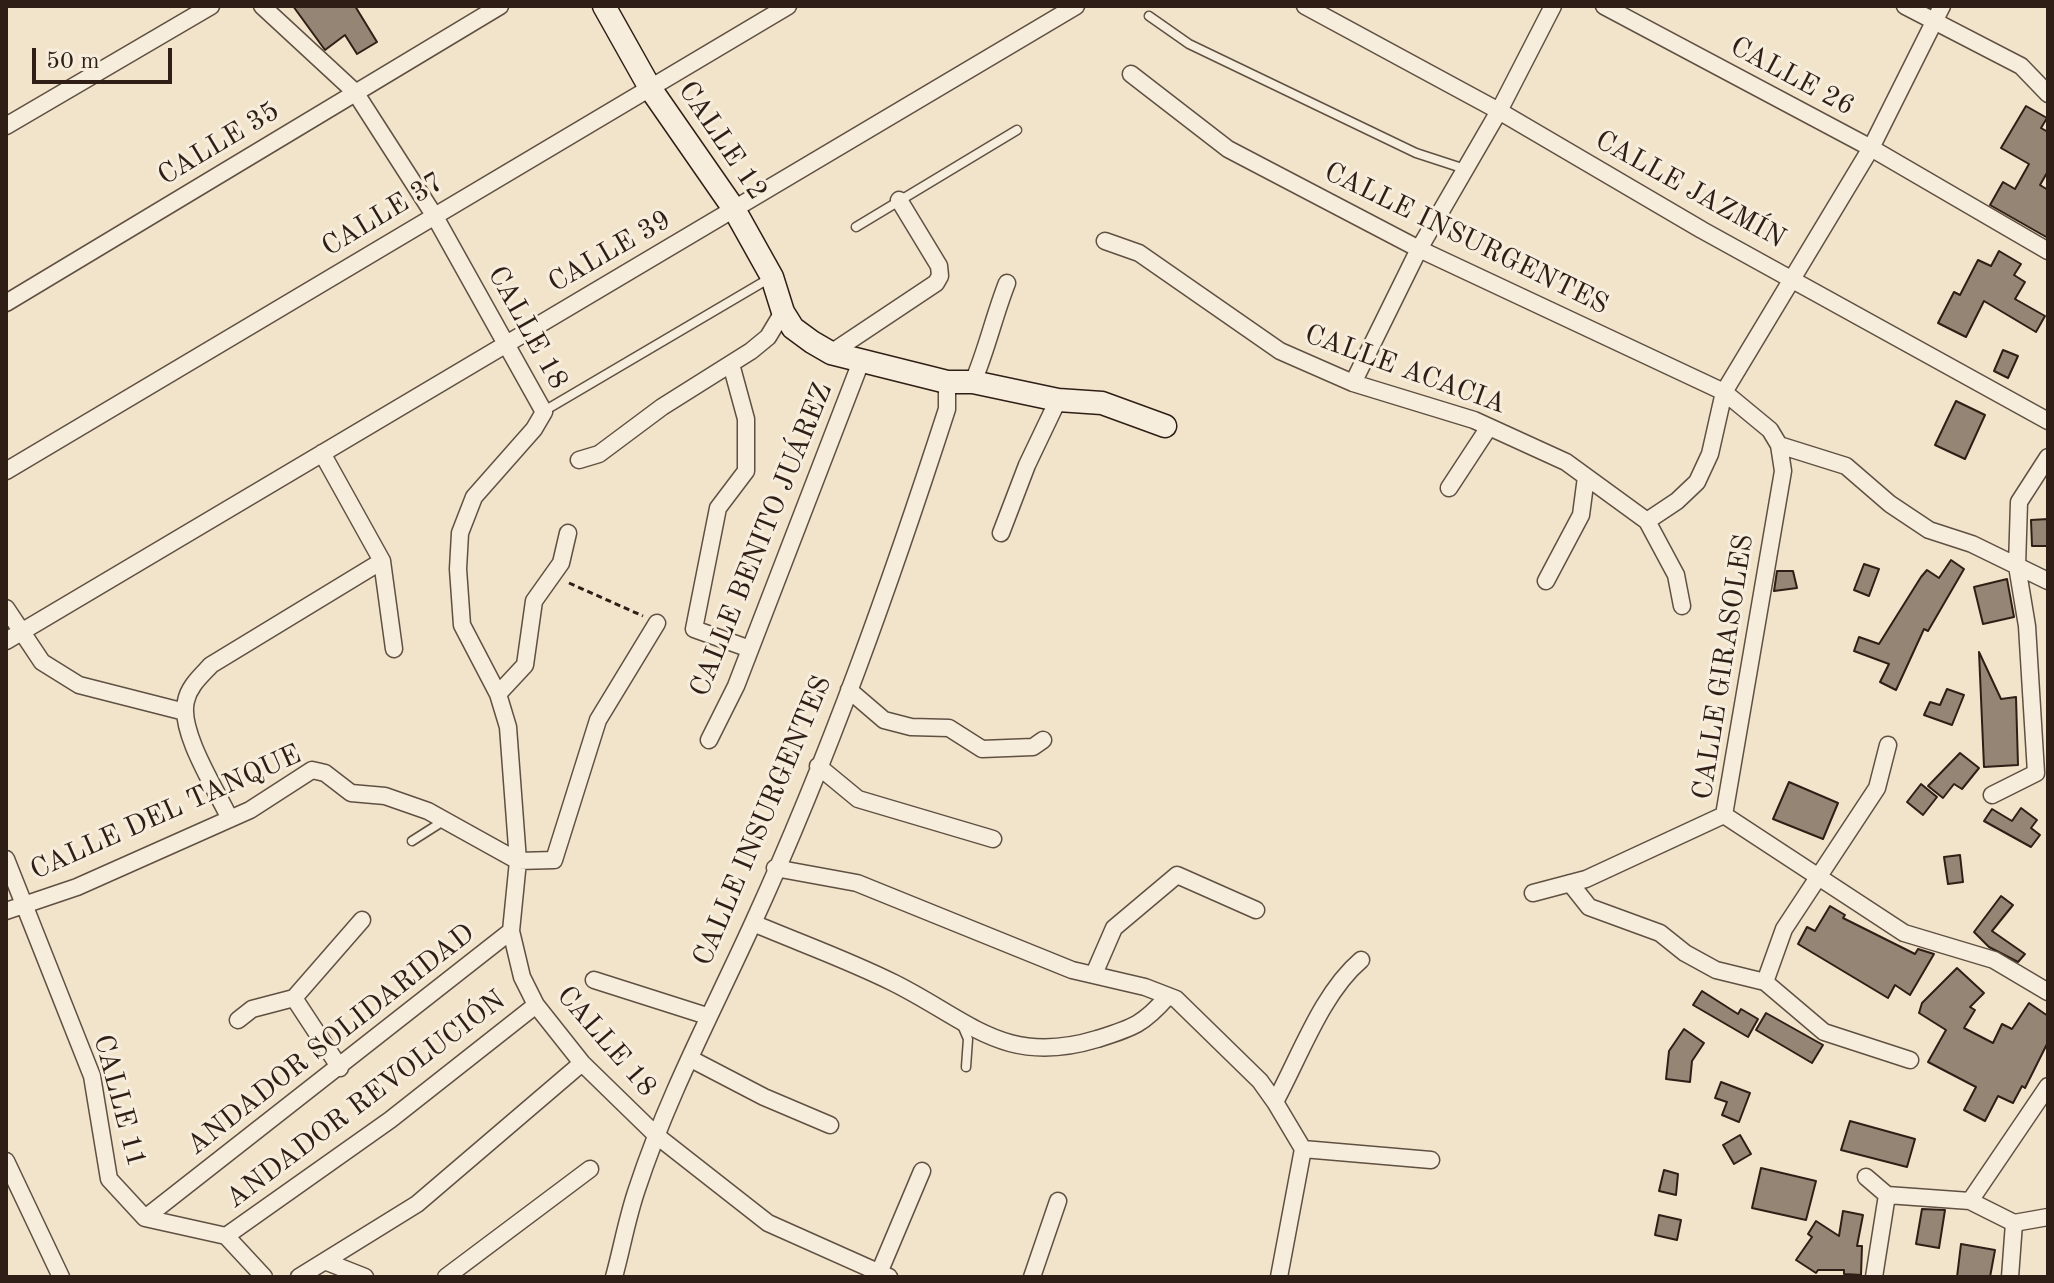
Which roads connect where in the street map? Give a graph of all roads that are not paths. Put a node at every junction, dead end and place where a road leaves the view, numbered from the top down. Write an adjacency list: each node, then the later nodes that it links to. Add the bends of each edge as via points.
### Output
1 (211, 6): 19 (street)
2 (262, 6): 16 (street, CALLE 18)
3 (500, 6): 16 (street, CALLE 35)
4 (604, 6): 15 (street, CALLE 12)
5 (788, 6): 15 (street, CALLE 37)
6 (1076, 6): 24 (street, CALLE 39)
7 (1305, 6): 18 (street, CALLE JAZMÍN)
8 (1553, 6): 18 (street)
9 (1604, 6): 21 (street, CALLE 26)
10 (1905, 6): 13 (street)
11 (1942, 6): 13 (street)
12 (1149, 16): 22 (lane, via 1189,44 1416,153)
13 (1933, 22): 17 (street, via 2021,66); 21 (street)
14 (1131, 74): 28 (street, CALLE INSURGENTES, via 1228,149)
15 (650, 88): 24 (street, CALLE 12); 25 (street, CALLE 37)
16 (355, 92): 25 (street, CALLE 18); 33 (street, CALLE 35)
17 (2048, 94)
18 (1499, 111): 22 (street); 30 (street, CALLE JAZMÍN)
19 (6, 126)
20 (1017, 130): 23 (lane)
21 (1871, 148): 29 (street, CALLE 26); 30 (street)
22 (1465, 169): 28 (street)
23 (899, 200): 26 (lane); 36 (street, via 940,276)
24 (734, 209): 31 (street, CALLE 12); 35 (street, CALLE 39)
25 (434, 215): 35 (street, CALLE 18); 52 (street, CALLE 37)
26 (856, 227)
27 (1105, 241): 41 (street, CALLE ACACIA, via 1139,253 1280,351)
28 (1419, 249): 41 (street); 42 (street, CALLE INSURGENTES)
29 (2048, 251)
30 (1791, 276): 42 (street); 45 (street, CALLE JAZMÍN)
31 (772, 277): 34 (street, CALLE 12); 44 (lane)
32 (1007, 283): 40 (street)
33 (6, 303)
34 (783, 312): 36 (street, via 793,328); 38 (street, via 768,337)
35 (507, 342): 44 (street, CALLE 18); 49 (street, CALLE 39)
36 (831, 353): 37 (street)
37 (862, 359): 39 (street); 67 (street, CALLE BENITO JUÁREZ)
38 (731, 364): 51 (street, via 599,454); 67 (street, via 746,419 746,471 718,508 694,629)
39 (947, 382): 40 (street); 68 (street, CALLE INSURGENTES, via 947,409)
40 (973, 382): 43 (street)
41 (1353, 383): 47 (street, CALLE ACACIA)
42 (1724, 392): 48 (street, CALLE INSURGENTES, via 1770,430); 55 (street, via 1710,454 1697,482)
43 (1058, 400): 46 (street, via 1102,403); 57 (street)
44 (544, 412): 69 (street, CALLE 18, via 474,497 460,533 462,625)
45 (2048, 421)
46 (1165, 426)
47 (1489, 427): 53 (street, CALLE ACACIA, via 1566,462); 54 (street)
48 (1779, 445): 59 (street, via 1846,466 1929,530); 76 (street, CALLE GIRASOLES, via 1783,471)
49 (322, 453): 58 (street); 65 (street, CALLE 39)
50 (2048, 457): 59 (street, via 2019,502)
51 (579, 460)
52 (6, 471)
53 (1586, 477): 55 (street, CALLE ACACIA); 60 (street, via 1581,515)
54 (1449, 488)
55 (1647, 521): 62 (street, via 1676,575)
56 (568, 533): 69 (street, via 561,563 534,601 525,665)
57 (1001, 533)
58 (382, 561): 66 (street); 70 (street, via 211,665 192,686)
59 (2017, 566): 61 (street); 75 (street, via 2027,626 2036,773)
60 (1546, 581)
61 (2048, 581)
62 (1682, 606)
63 (6, 608): 65 (street)
64 (657, 623): 82 (street, via 598,720 558,855 548,861)
65 (13, 636): 70 (street, via 79,685)
66 (394, 649)
67 (750, 649): 71 (street, CALLE BENITO JUÁREZ)
68 (849, 690): 72 (street, via 884,720 949,728 982,749 1033,747); 74 (street, CALLE INSURGENTES)
69 (498, 694): 82 (street, CALLE 18, via 510,740)
70 (185, 712): 77 (street, via 189,733)
71 (709, 740)
72 (1043, 740)
73 (1888, 745): 84 (street, via 1877,788)
74 (818, 766): 79 (street, via 858,799); 83 (street, CALLE INSURGENTES)
75 (1992, 795)
76 (1724, 815): 84 (street, CALLE GIRASOLES); 85 (street)
77 (230, 819): 78 (street, CALLE DEL TANQUE, via 312,770 325,773 351,793 385,796); 87 (street, CALLE DEL TANQUE)
78 (445, 820): 80 (lane); 82 (street, CALLE DEL TANQUE)
79 (993, 839)
80 (412, 841)
81 (6, 859): 87 (street, CALLE 11)
82 (518, 861): 92 (street, CALLE 18)
83 (775, 868): 91 (street, CALLE INSURGENTES); 94 (street, via 857,883 1072,970)
84 (1818, 878): 96 (street, via 1784,929); 97 (street, CALLE GIRASOLES, via 1904,933 1994,960)
85 (1570, 883): 86 (street); 96 (street, via 1589,907 1660,933 1716,970)
86 (1533, 893)
87 (24, 905): 89 (street, CALLE DEL TANQUE); 123 (street, CALLE 11, via 92,1076 109,1179)
88 (1256, 910): 94 (street, via 1177,875 1114,928)
89 (6, 911)
90 (362, 920): 99 (street)
91 (753, 923): 101 (street, CALLE INSURGENTES); 103 (street, via 892,982)
92 (511, 931): 100 (street, CALLE 18, via 522,977); 108 (street, ANDADOR SOLIDARIDAD)
93 (1361, 960): 110 (street, via 1324,1004)
94 (1094, 974): 98 (street)
95 (594, 980): 101 (street)
96 (1765, 982): 105 (street, via 1824,1032)
97 (2048, 992)
98 (1168, 996): 103 (street, via 1147,1021 1069,1048 1028,1048 990,1038); 110 (street, via 1228,1049)
99 (294, 998): 102 (street, via 252,1009); 108 (street)
100 (536, 1005): 106 (street, CALLE 18); 125 (street, ANDADOR REVOLUCIÓN, via 390,1120)
101 (707, 1016): 104 (street, CALLE INSURGENTES)
102 (238, 1020)
103 (961, 1021): 107 (lane, via 968,1039)
104 (691, 1059): 111 (street); 112 (street, CALLE INSURGENTES)
105 (1910, 1060)
106 (582, 1063): 112 (street, CALLE 18); 126 (street, via 417,1204)
107 (966, 1067)
108 (340, 1068): 123 (street, ANDADOR SOLIDARIDAD)
109 (2048, 1086): 121 (street)
110 (1275, 1102): 113 (street)
111 (830, 1125)
112 (657, 1136): 127 (street, CALLE 18, via 768,1223); 133 (street, CALLE INSURGENTES, via 636,1190)
113 (1303, 1149): 114 (street); 135 (street)
114 (1431, 1160)
115 (7, 1167): 128 (street)
116 (590, 1169): 132 (street)
117 (922, 1171): 127 (street)
118 (1866, 1177): 119 (street)
119 (1887, 1195): 121 (street); 136 (street)
120 (1058, 1201): 134 (street)
121 (1970, 1201): 124 (street)
122 (2048, 1217): 124 (street)
123 (145, 1218): 125 (street)
124 (2014, 1223): 137 (street)
125 (226, 1236): 129 (street)
126 (327, 1262): 130 (street); 131 (street)
127 (884, 1275)
128 (61, 1277)
129 (264, 1277)
130 (299, 1277)
131 (365, 1277)
132 (446, 1277)
133 (614, 1277)
134 (1032, 1277)
135 (1279, 1277)
136 (1874, 1277)
137 (2010, 1277)

